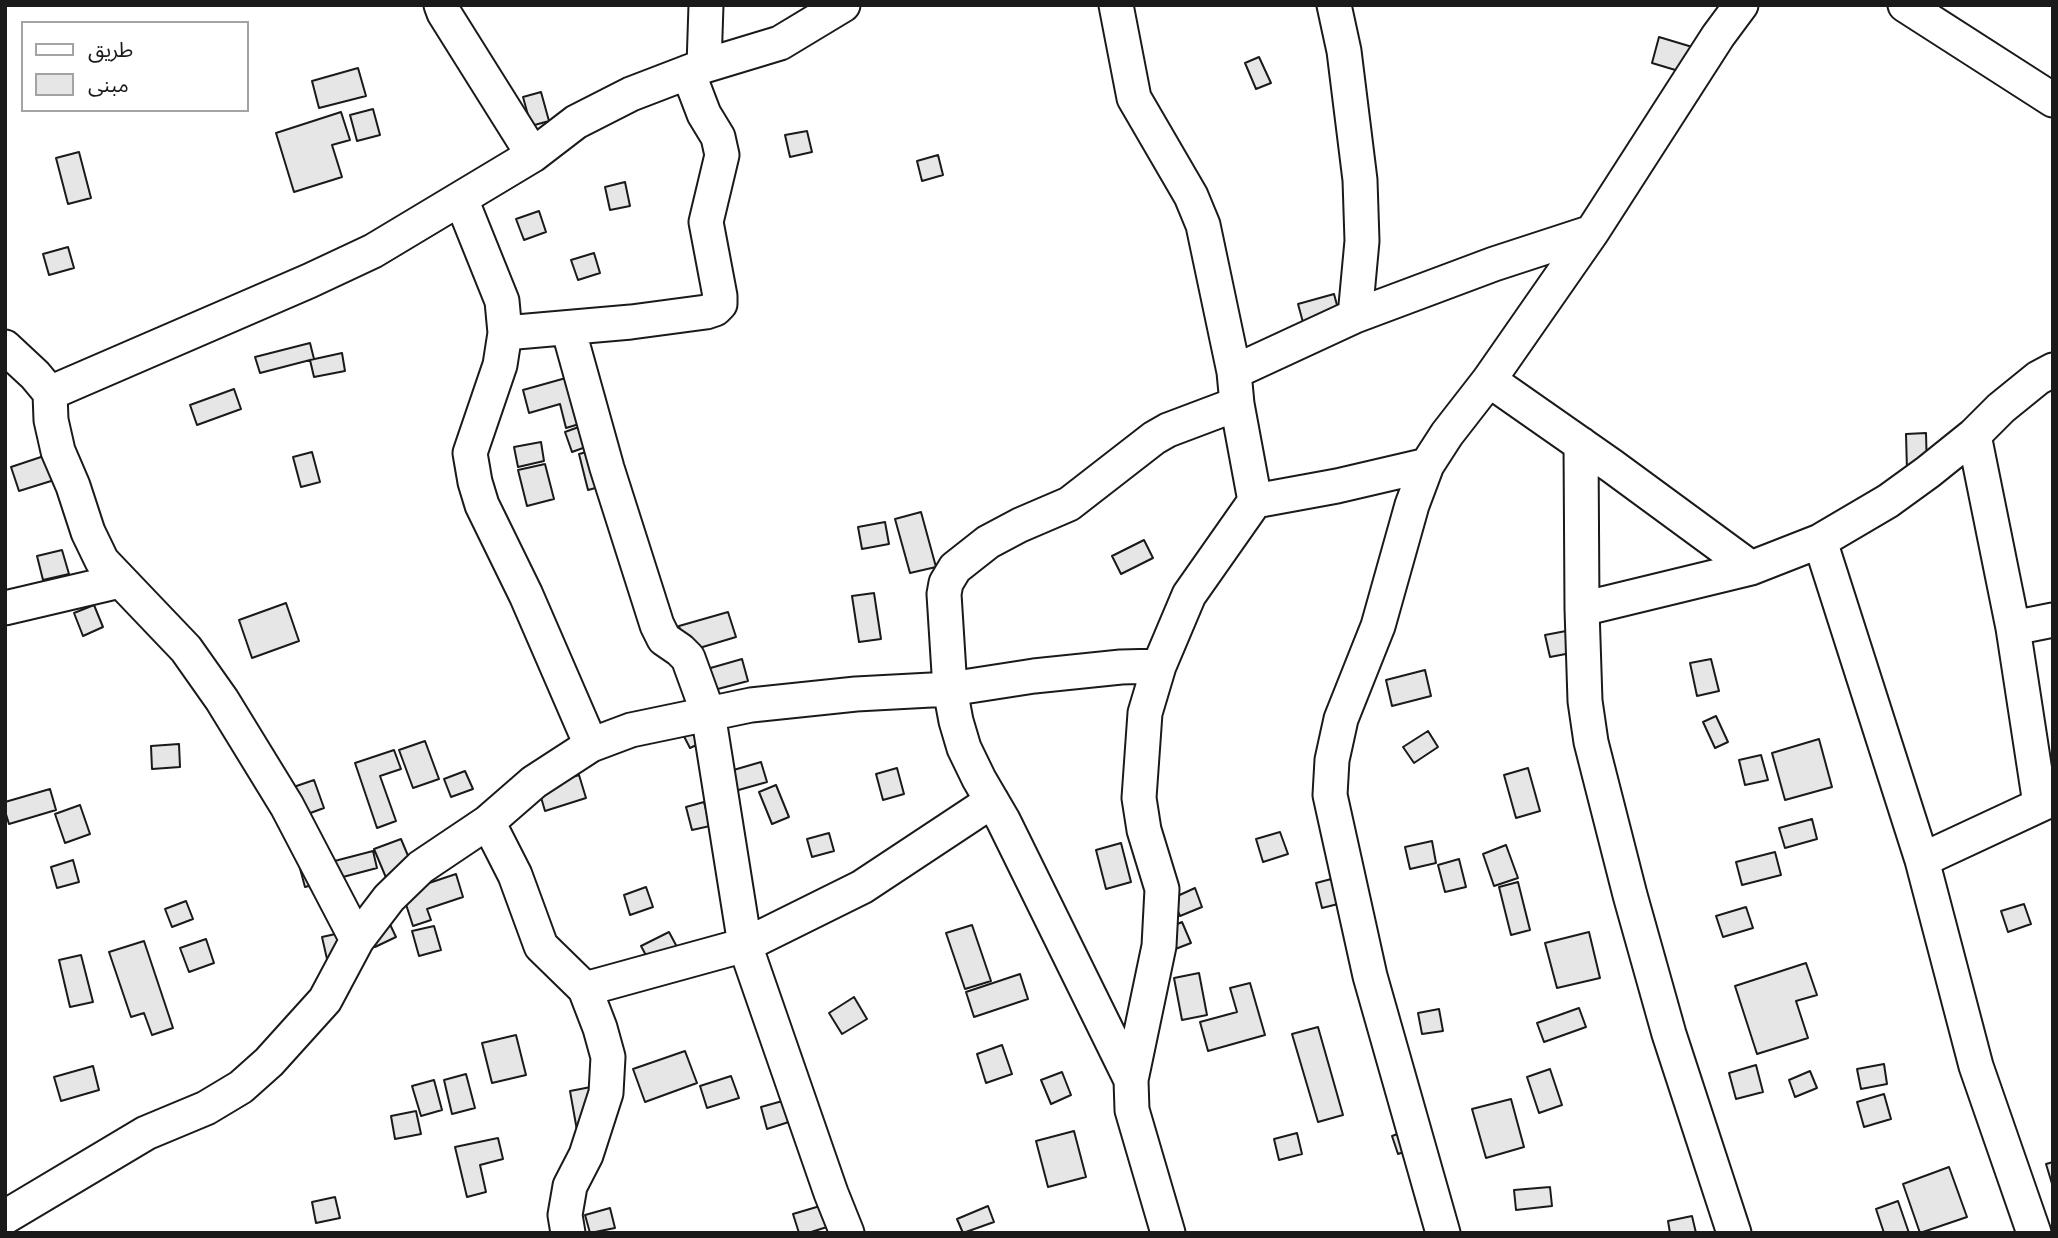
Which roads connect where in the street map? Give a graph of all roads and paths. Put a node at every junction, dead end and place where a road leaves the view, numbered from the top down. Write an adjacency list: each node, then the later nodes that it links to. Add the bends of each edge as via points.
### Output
1 (441, 5): 10 (street)
2 (706, 5): 8 (street)
3 (843, 5): 8 (street, via 780,43)
4 (1116, 5): 19 (street, via 1134,98 1203,225)
5 (1334, 5): 13 (street, via 1360,180 1362,241)
6 (1741, 5): 12 (street)
7 (1905, 5): 9 (street)
8 (696, 69): 10 (street, via 576,122); 14 (street, via 704,114 718,137 722,155 706,222 720,304 706,312)
9 (2053, 100)
10 (533, 155): 11 (street)
11 (461, 199): 15 (street, via 502,301); 20 (street, via 352,261)
12 (1592, 232): 13 (street); 18 (street)
13 (1356, 316): 19 (street)
14 (568, 328): 15 (street); 34 (street, via 657,625 664,639 688,658)
15 (505, 333): 35 (street, via 500,365 470,453 475,482)
16 (5, 347): 20 (street)
17 (2053, 370): 21 (street, via 2000,408)
18 (1489, 380): 22 (street); 23 (street)
19 (1235, 388): 24 (street); 33 (street, via 1161,434 1069,504 988,542 955,568 944,594)
20 (50, 393): 27 (street, via 58,451 88,532 102,561)
21 (1975, 435): 25 (street, via 1888,501); 31 (street)
22 (1581, 444): 26 (street); 29 (street)
23 (1427, 465): 24 (street); 48 (street, via 1378,626 1341,719 1332,760 1331,795 1370,976)
24 (1255, 501): 32 (street, via 1189,595)
25 (1820, 541): 26 (street); 39 (street)
26 (1751, 568): 29 (street)
27 (120, 582): 28 (street); 40 (street, via 186,649 222,700 287,806)
28 (5, 608)
29 (1583, 609): 49 (street, via 1585,701 1591,742 1658,997)
30 (2053, 620): 31 (street)
31 (2013, 628): 37 (street)
32 (1159, 666): 33 (street, via 1034,676); 43 (street, via 1145,713 1139,798 1162,889 1159,946)
33 (950, 689): 34 (street, via 856,694); 36 (street, via 964,748)
34 (708, 713): 35 (street, via 631,730); 41 (street)
35 (591, 745): 38 (street, via 534,782)
36 (992, 801): 41 (street, via 862,887); 43 (street)
37 (2047, 802): 39 (street)
38 (488, 821): 40 (street, via 421,867 389,898); 42 (street, via 515,875 541,946)
39 (1922, 860): 50 (street, via 1976,1066)
40 (357, 940): 44 (street, via 325,1000 241,1087 206,1108 146,1133)
41 (745, 945): 42 (street); 46 (street)
42 (585, 989): 45 (street, via 608,1057 606,1093 586,1155 570,1186 565,1215)
43 (1130, 1080): 47 (street, via 1132,1110)
44 (5, 1217)
45 (568, 1233)
46 (848, 1233)
47 (1168, 1233)
48 (1443, 1233)
49 (1734, 1233)
50 (2034, 1233)

